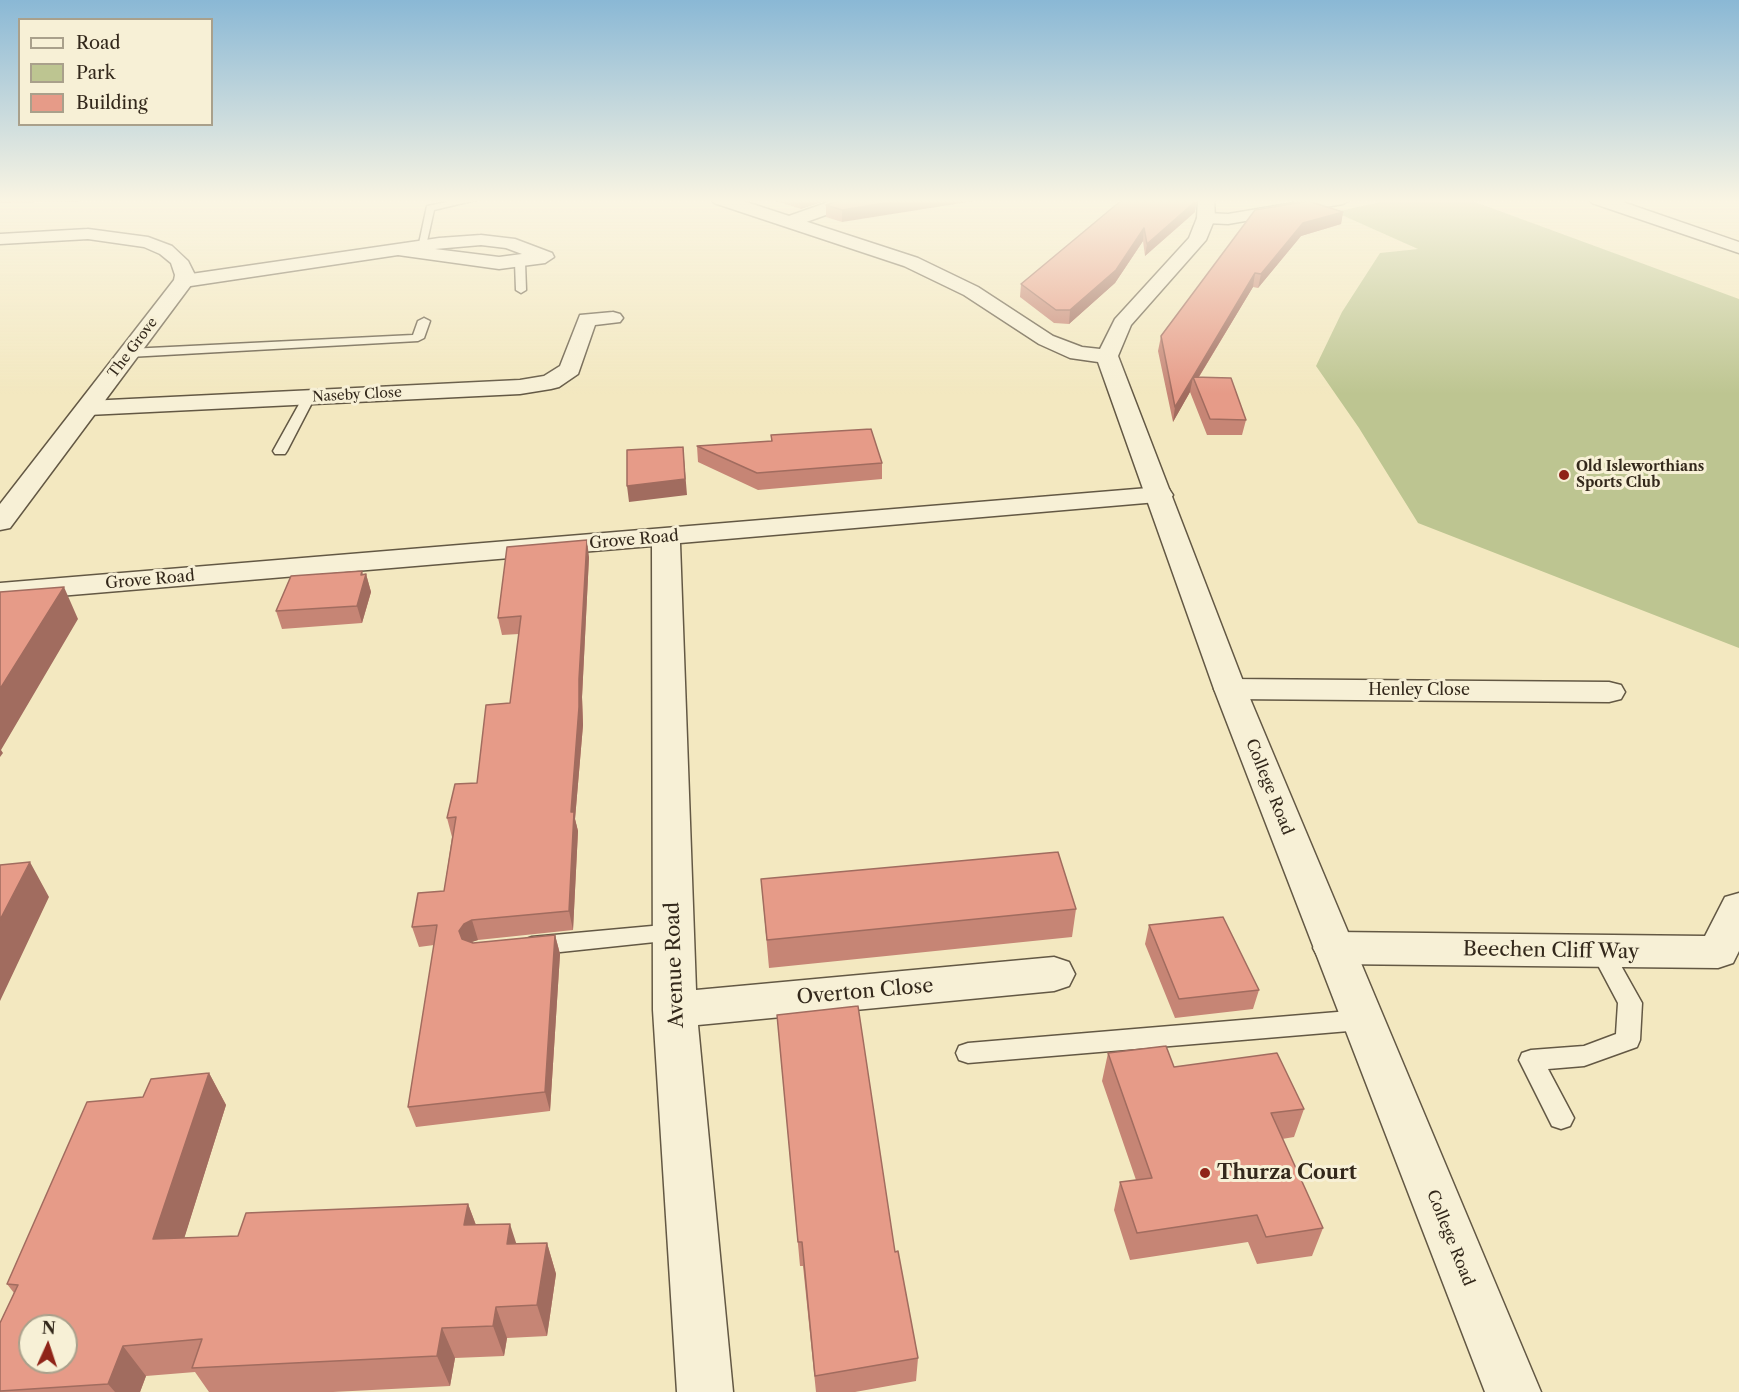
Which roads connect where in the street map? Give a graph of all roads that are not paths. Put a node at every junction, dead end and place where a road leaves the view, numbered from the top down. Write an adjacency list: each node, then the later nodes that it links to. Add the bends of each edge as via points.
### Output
1 (180, 264): 6 (street)
2 (302, 264): 6 (street)
3 (520, 264): 7 (lane)
4 (915, 264): 11 (street, via 971,291 1046,340 1078,353)
5 (1175, 264): 11 (street, via 1122,323)
6 (184, 281): 10 (street, The Grove)
7 (521, 290)
8 (613, 318): 12 (street, Naseby Close, via 588,316 570,369 551,382 520,387)
9 (424, 321): 10 (lane, via 418,338)
10 (129, 353): 13 (street, The Grove)
11 (1107, 356): 15 (street, College Road)
12 (309, 397): 13 (street, Naseby Close); 14 (lane)
13 (88, 408): 16 (street, The Grove)
14 (280, 451)
15 (1160, 495): 17 (street, Grove Road); 19 (street, College Road)
16 (0, 522)
17 (666, 537): 18 (street, Grove Road); 22 (street, Avenue Road)
18 (0, 592)
19 (1230, 689): 20 (street, Henley Close); 24 (street, College Road)
20 (1609, 692)
21 (1739, 908): 25 (street, Beechen Cliff Way, via 1718,952)
22 (674, 932): 23 (lane); 27 (street, Avenue Road)
23 (513, 948)
24 (1334, 948): 25 (street, Beechen Cliff Way); 28 (street, College Road)
25 (1602, 952): 30 (lane, via 1630,1003 1628,1040 1584,1056 1531,1060)
26 (1054, 974): 27 (street, Overton Close)
27 (675, 1010): 31 (street, Avenue Road)
28 (1361, 1020): 29 (lane); 32 (street, College Road)
29 (968, 1053)
30 (1561, 1118)
31 (705, 1392)
32 (1513, 1392)

